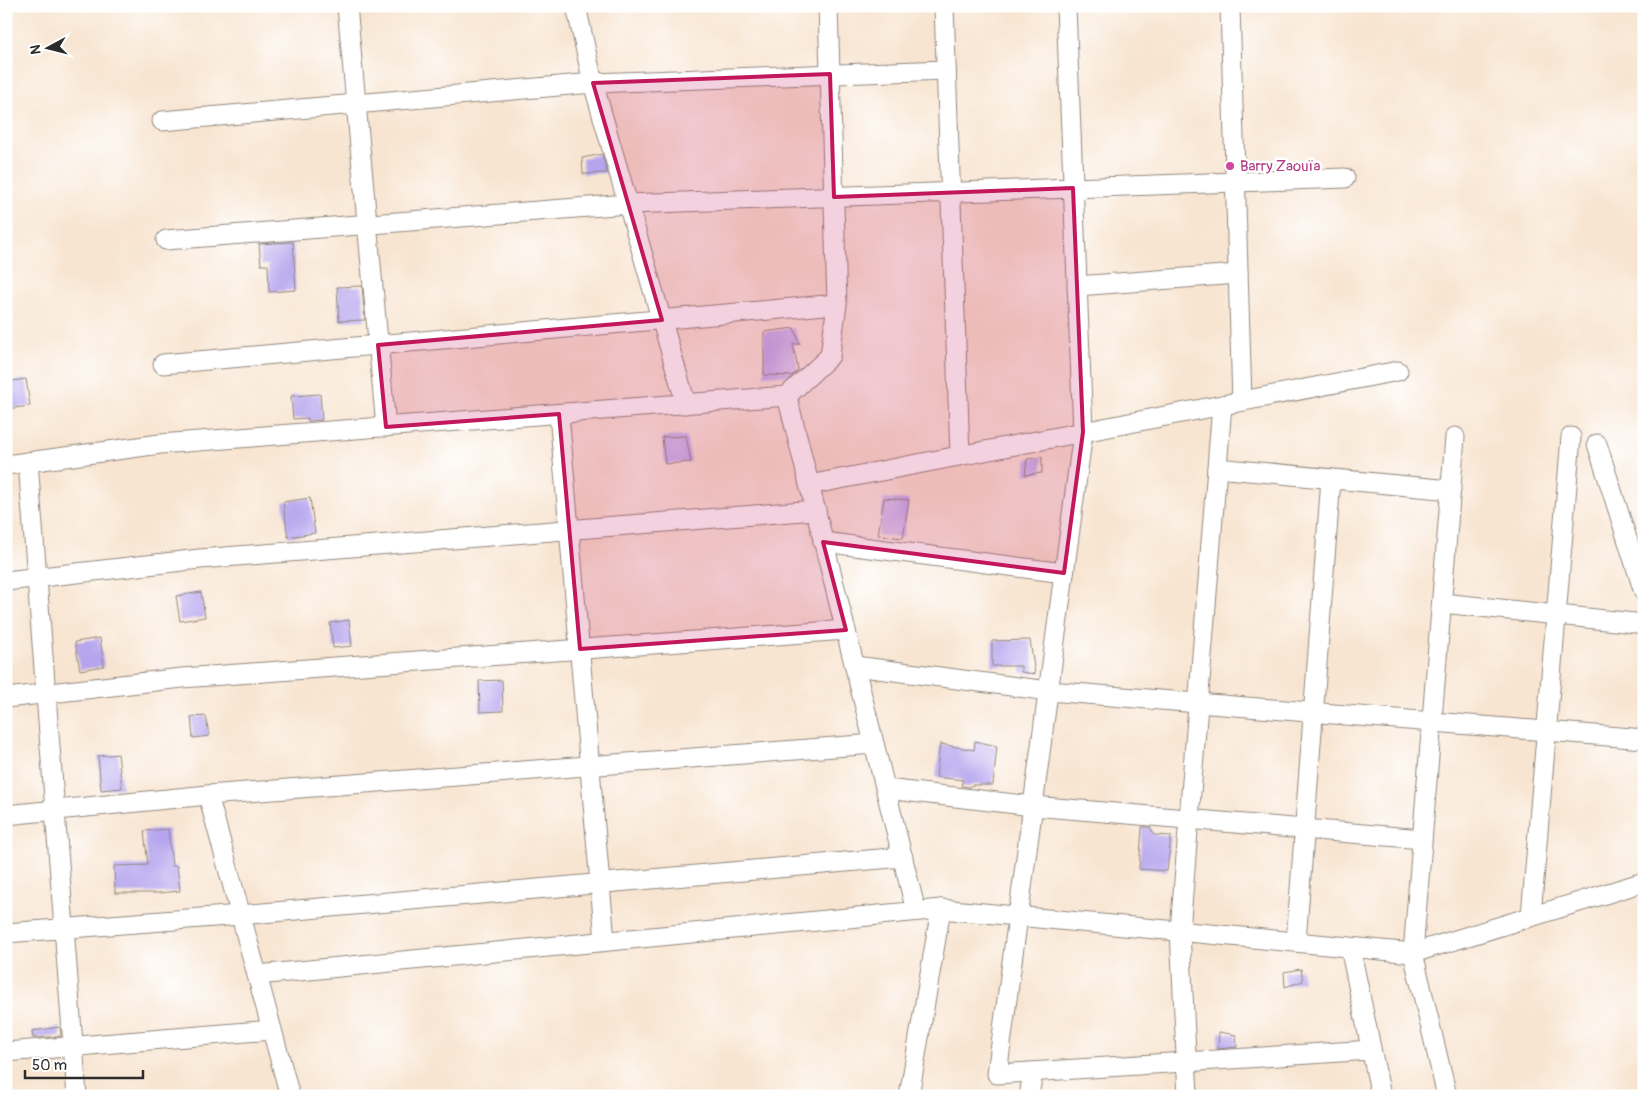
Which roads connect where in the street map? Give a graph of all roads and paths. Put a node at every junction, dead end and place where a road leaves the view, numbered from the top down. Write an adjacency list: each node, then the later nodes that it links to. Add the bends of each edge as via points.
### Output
1 (347, 6): 10 (street)
2 (576, 6): 9 (street)
3 (828, 6): 8 (street)
4 (944, 6): 7 (street)
5 (1066, 6): 14 (street)
6 (1230, 6): 13 (street)
7 (946, 70): 8 (street); 15 (street)
8 (830, 74): 9 (street); 16 (street)
9 (593, 82): 10 (street); 17 (street)
10 (356, 104): 11 (street); 18 (street)
11 (162, 121)
12 (1345, 178): 13 (street)
13 (1235, 182): 14 (street); 20 (street)
14 (1073, 188): 15 (street); 21 (street)
15 (951, 192): 16 (street); 37 (street)
16 (834, 197): 17 (street); 22 (street)
17 (628, 204): 18 (street); 23 (street)
18 (367, 224): 19 (street); 24 (street)
19 (166, 240)
20 (1238, 274): 21 (street); 28 (street)
21 (1077, 286): 33 (street)
22 (837, 304): 23 (street); 27 (street, via 830,356)
23 (662, 320): 24 (street); 29 (street)
24 (378, 344): 25 (street); 32 (street)
25 (163, 364)
26 (1398, 371): 28 (street)
27 (787, 396): 29 (street); 42 (street)
28 (1242, 401): 30 (street)
29 (686, 404): 31 (street)
30 (1222, 405): 33 (street); 40 (street)
31 (559, 414): 32 (street); 45 (street)
32 (386, 427): 38 (street, via 160,444)
33 (1084, 432): 37 (street); 47 (street)
34 (1455, 437): 43 (street)
35 (1572, 437): 52 (street)
36 (1597, 444): 50 (street)
37 (960, 455): 42 (street)
38 (28, 462): 39 (street); 48 (street)
39 (6, 464)
40 (1217, 468): 41 (street); 60 (street)
41 (1331, 479): 43 (street); 61 (street)
42 (809, 485): 44 (street)
43 (1451, 490): 51 (street)
44 (816, 510): 45 (street); 46 (street)
45 (569, 530): 48 (street, via 200,559); 55 (street)
46 (823, 542): 47 (street); 54 (street)
47 (1064, 574): 57 (street)
48 (37, 578): 49 (street); 58 (street)
49 (6, 581)
50 (1644, 592)
51 (1442, 603): 52 (street); 62 (street)
52 (1556, 615): 53 (street); 63 (street)
53 (1644, 624)
54 (846, 630): 55 (street); 56 (street)
55 (580, 649): 58 (street, via 182,678); 66 (street)
56 (855, 666): 57 (street); 65 (street)
57 (1049, 692): 60 (street); 69 (street)
58 (46, 694): 59 (street); 70 (street)
59 (6, 698)
60 (1198, 703): 61 (street); 72 (street)
61 (1313, 713): 62 (street); 73 (street)
62 (1432, 722): 63 (street); 74 (street)
63 (1547, 732): 64 (street); 82 (street)
64 (1644, 739)
65 (874, 744): 66 (street); 67 (street)
66 (590, 766): 68 (street); 77 (street)
67 (886, 789): 69 (street); 75 (street)
68 (208, 796): 70 (street); 80 (street)
69 (1033, 806): 72 (street); 81 (street)
70 (55, 810): 71 (street); 83 (street)
71 (6, 815)
72 (1188, 819): 73 (street); 84 (street)
73 (1304, 828): 74 (street); 87 (street)
74 (1422, 839): 89 (street)
75 (903, 857): 77 (street); 79 (street)
76 (1644, 882): 82 (street)
77 (600, 884): 80 (street); 86 (street)
78 (941, 909): 79 (street); 81 (street); 99 (street)
79 (916, 911): 86 (street)
80 (240, 915): 83 (street); 90 (street)
81 (1018, 916): 84 (street); 96 (street, via 997,1074)
82 (1531, 916): 89 (street)
83 (64, 928): 85 (street); 92 (street)
84 (1180, 931): 87 (street); 95 (street)
85 (6, 933)
86 (605, 941): 90 (street)
87 (1296, 942): 88 (street)
88 (1350, 947): 89 (street); 93 (street)
89 (1413, 953): 103 (street)
90 (257, 974): 91 (street)
91 (272, 1030): 92 (street); 98 (street)
92 (73, 1046): 94 (street); 97 (street)
93 (1371, 1050): 95 (street); 102 (street)
94 (6, 1052)
95 (1186, 1062): 96 (street); 101 (street)
96 (1034, 1072): 100 (street)
97 (77, 1096)
98 (290, 1096)
99 (909, 1096)
100 (1029, 1096)
101 (1188, 1096)
102 (1381, 1096)
103 (1447, 1096)

